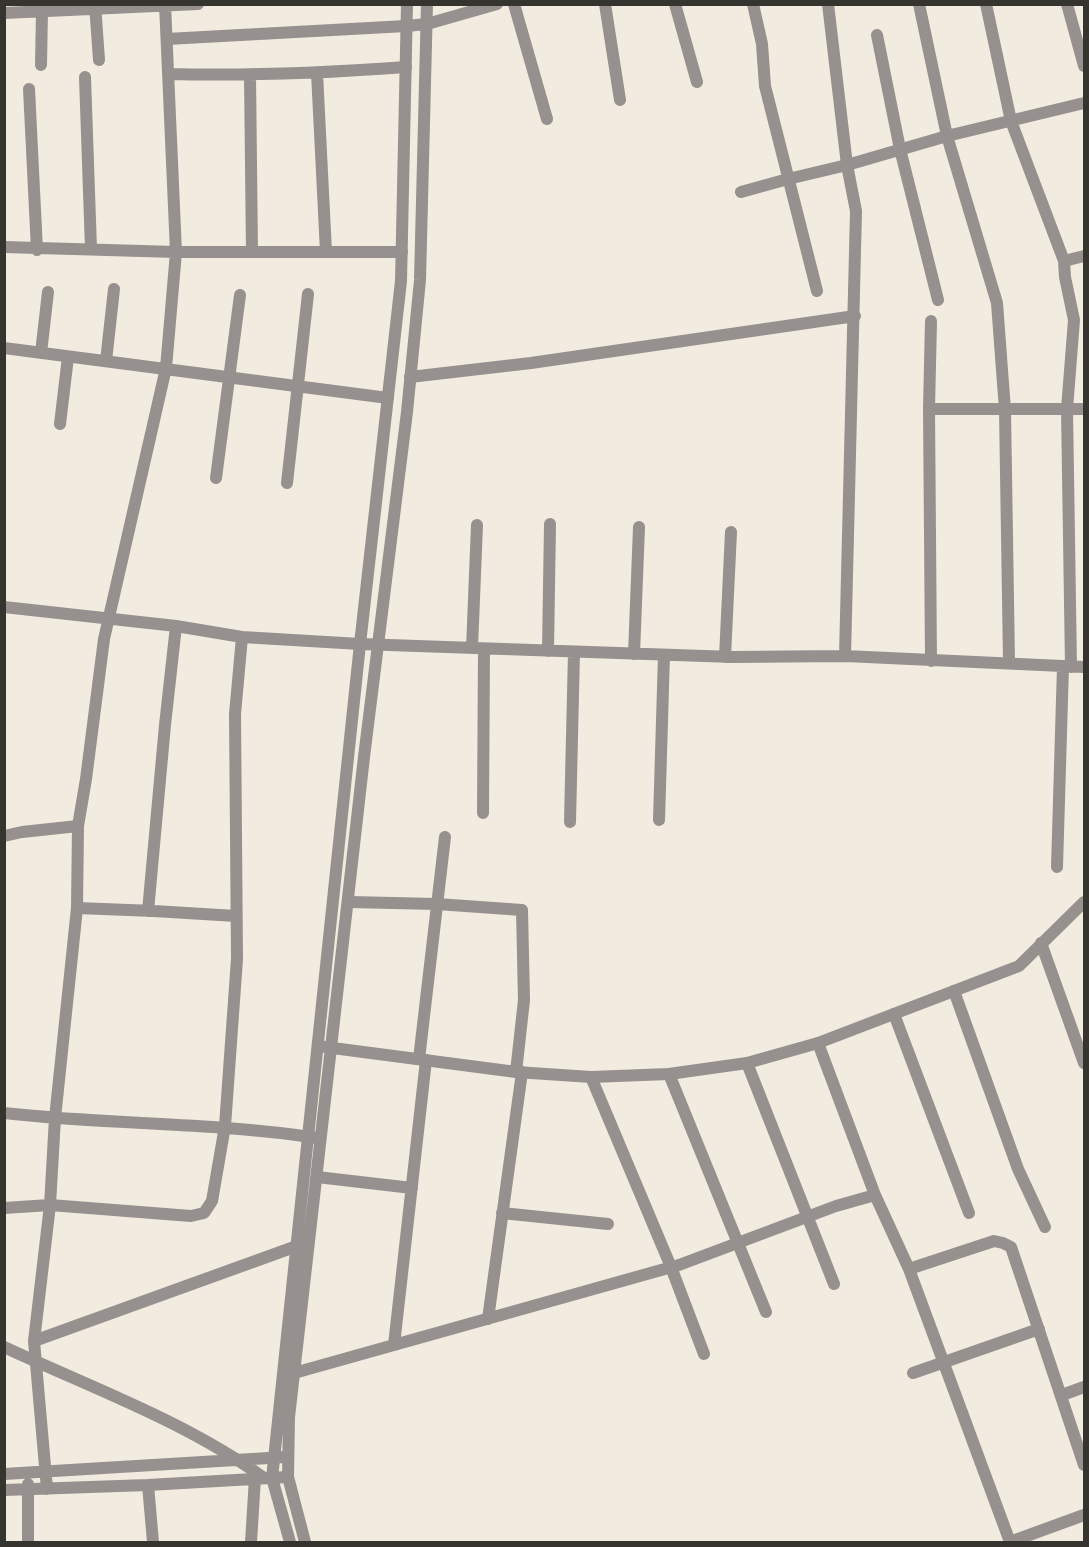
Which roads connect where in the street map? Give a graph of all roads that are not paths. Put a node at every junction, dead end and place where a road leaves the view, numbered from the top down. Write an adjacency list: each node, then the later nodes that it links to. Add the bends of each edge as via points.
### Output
1 (198, 4): 13 (street)
2 (407, 4): 19 (street)
3 (427, 4): 18 (street)
4 (496, 4): 18 (street)
5 (514, 4): 34 (street)
6 (605, 4): 32 (street)
7 (675, 4): 30 (street)
8 (753, 4): 39 (street, via 762,44 765,86)
9 (828, 4): 38 (street)
10 (919, 4): 36 (street)
11 (986, 4): 35 (street)
12 (1068, 4): 24 (street)
13 (166, 5): 14 (street); 21 (street)
14 (95, 6): 16 (street); 22 (street)
15 (24, 8): 16 (street); 17 (street)
16 (42, 11): 23 (street)
17 (4, 13)
18 (427, 24): 19 (street); 64 (street, via 420,280)
19 (406, 26): 21 (street); 25 (street)
20 (877, 35): 37 (street)
21 (167, 39): 26 (street)
22 (99, 60)
23 (41, 65)
24 (1084, 66)
25 (406, 67): 27 (street); 47 (street)
26 (168, 74): 28 (street); 44 (street)
27 (317, 74): 28 (street); 46 (street)
28 (250, 76): 45 (street)
29 (86, 77): 42 (street)
30 (697, 82)
31 (29, 89): 43 (street)
32 (620, 100)
33 (1084, 104): 35 (street)
34 (547, 119)
35 (1011, 121): 36 (street); 49 (street)
36 (947, 136): 37 (street); 69 (street, via 997,303)
37 (900, 149): 38 (street); 55 (street)
38 (847, 165): 39 (street); 56 (street, via 856,212)
39 (788, 179): 40 (street); 51 (street)
40 (741, 192)
41 (4, 247): 43 (street)
42 (91, 249): 43 (street); 44 (street)
43 (37, 250)
44 (176, 252): 45 (street); 62 (street)
45 (252, 252): 46 (street)
46 (326, 252): 47 (street)
47 (402, 252): 66 (street)
48 (1084, 256): 49 (street)
49 (1064, 261): 70 (street, via 1074,320)
50 (114, 289): 61 (street)
51 (817, 291)
52 (48, 292): 59 (street)
53 (308, 294): 65 (street)
54 (240, 295): 63 (street)
55 (938, 300)
56 (855, 316): 64 (street); 89 (street)
57 (931, 321): 67 (street)
58 (4, 348): 59 (street)
59 (41, 353): 60 (street)
60 (68, 357): 61 (street); 71 (street)
61 (106, 361): 62 (street)
62 (166, 368): 63 (street); 79 (street)
63 (230, 377): 65 (street); 72 (street)
64 (410, 377): 83 (street)
65 (297, 386): 66 (street); 73 (street)
66 (388, 398): 82 (street)
67 (929, 409): 69 (street); 91 (street)
68 (1084, 409): 70 (street)
69 (1005, 410): 70 (street); 92 (street)
70 (1067, 410): 93 (street)
71 (60, 424)
72 (216, 478)
73 (286, 483)
74 (550, 524): 85 (street)
75 (477, 525): 84 (street)
76 (639, 528): 87 (street)
77 (731, 532): 90 (street)
78 (4, 607): 79 (street)
79 (109, 620): 80 (street); 98 (street)
80 (176, 626): 81 (street); 106 (street)
81 (242, 637): 82 (street); 107 (street, via 235,714)
82 (360, 644): 83 (street); 112 (street)
83 (379, 644): 84 (street); 102 (street)
84 (478, 648): 85 (street); 95 (street)
85 (548, 651): 86 (street)
86 (574, 652): 87 (street); 97 (street)
87 (634, 654): 88 (street)
88 (664, 655): 90 (street); 96 (street)
89 (845, 656): 90 (street); 91 (street)
90 (725, 657)
91 (931, 661): 92 (street)
92 (1010, 662): 93 (street)
93 (1067, 666): 94 (street); 101 (street)
94 (1084, 667)
95 (483, 813)
96 (659, 820)
97 (570, 822)
98 (78, 826): 99 (street); 105 (street)
99 (4, 836)
100 (445, 837): 104 (street)
101 (1057, 867)
102 (349, 902): 104 (street); 113 (street)
103 (1084, 902): 108 (street)
104 (437, 904): 114 (street); 117 (street, via 522,910 524,1000)
105 (77, 909): 106 (street); 121 (street)
106 (148, 911): 107 (street)
107 (236, 916): 122 (street, via 237,959)
108 (1041, 943): 109 (street, via 1019,966); 116 (street)
109 (954, 991): 110 (street); 134 (street, via 1018,1169)
110 (894, 1014): 111 (street); 131 (street)
111 (818, 1043): 115 (street); 127 (street)
112 (317, 1046): 113 (street); 123 (street)
113 (332, 1048): 114 (street); 124 (street)
114 (423, 1060): 117 (street); 126 (street)
115 (747, 1064): 118 (street); 132 (street)
116 (1084, 1064)
117 (519, 1072): 119 (street); 130 (street)
118 (669, 1074): 119 (street); 135 (street)
119 (591, 1077): 137 (street)
120 (4, 1113): 121 (street)
121 (55, 1118): 122 (street); 128 (street)
122 (225, 1126): 123 (street); 128 (street, via 212,1201 204,1213 191,1216)
123 (308, 1136): 124 (street); 136 (street)
124 (321, 1138): 125 (street)
125 (317, 1177): 126 (street); 150 (street)
126 (412, 1188): 144 (street)
127 (875, 1194): 132 (street); 138 (street)
128 (50, 1205): 129 (street); 143 (street)
129 (4, 1208)
130 (502, 1213): 133 (street); 141 (street)
131 (969, 1213)
132 (807, 1217): 135 (street); 139 (street)
133 (608, 1224)
134 (1045, 1227)
135 (738, 1243): 137 (street); 140 (street)
136 (297, 1246): 143 (street); 150 (street)
137 (671, 1267): 141 (street); 146 (street)
138 (909, 1269): 142 (street, via 981,1244 1003,1243 1011,1247); 148 (street)
139 (834, 1284)
140 (766, 1312)
141 (488, 1319): 144 (street)
142 (1039, 1329): 148 (street); 152 (street)
143 (34, 1341): 147 (street)
144 (394, 1345): 150 (street)
145 (4, 1347): 147 (street)
146 (704, 1354)
147 (36, 1362): 155 (street, via 144,1410); 158 (street)
148 (944, 1362): 149 (street); 172 (street)
149 (913, 1373)
150 (288, 1375): 153 (street); 154 (street)
151 (1084, 1387): 152 (street)
152 (1062, 1395): 156 (street)
153 (288, 1456): 154 (street); 160 (street)
154 (274, 1458): 155 (street); 161 (street)
155 (239, 1460): 158 (street); 161 (street)
156 (1084, 1465)
157 (28, 1473): 158 (street); 159 (street); 163 (street)
158 (46, 1473): 164 (street)
159 (4, 1474)
160 (288, 1477): 161 (street); 171 (street)
161 (264, 1478): 162 (street); 169 (street); 170 (street)
162 (148, 1485): 164 (street); 168 (street)
163 (28, 1489): 164 (street); 165 (street); 167 (street)
164 (47, 1489)
165 (4, 1490)
166 (1084, 1515): 172 (street)
167 (28, 1542)
168 (153, 1542)
169 (251, 1542)
170 (290, 1542)
171 (305, 1542)
172 (1010, 1542)

